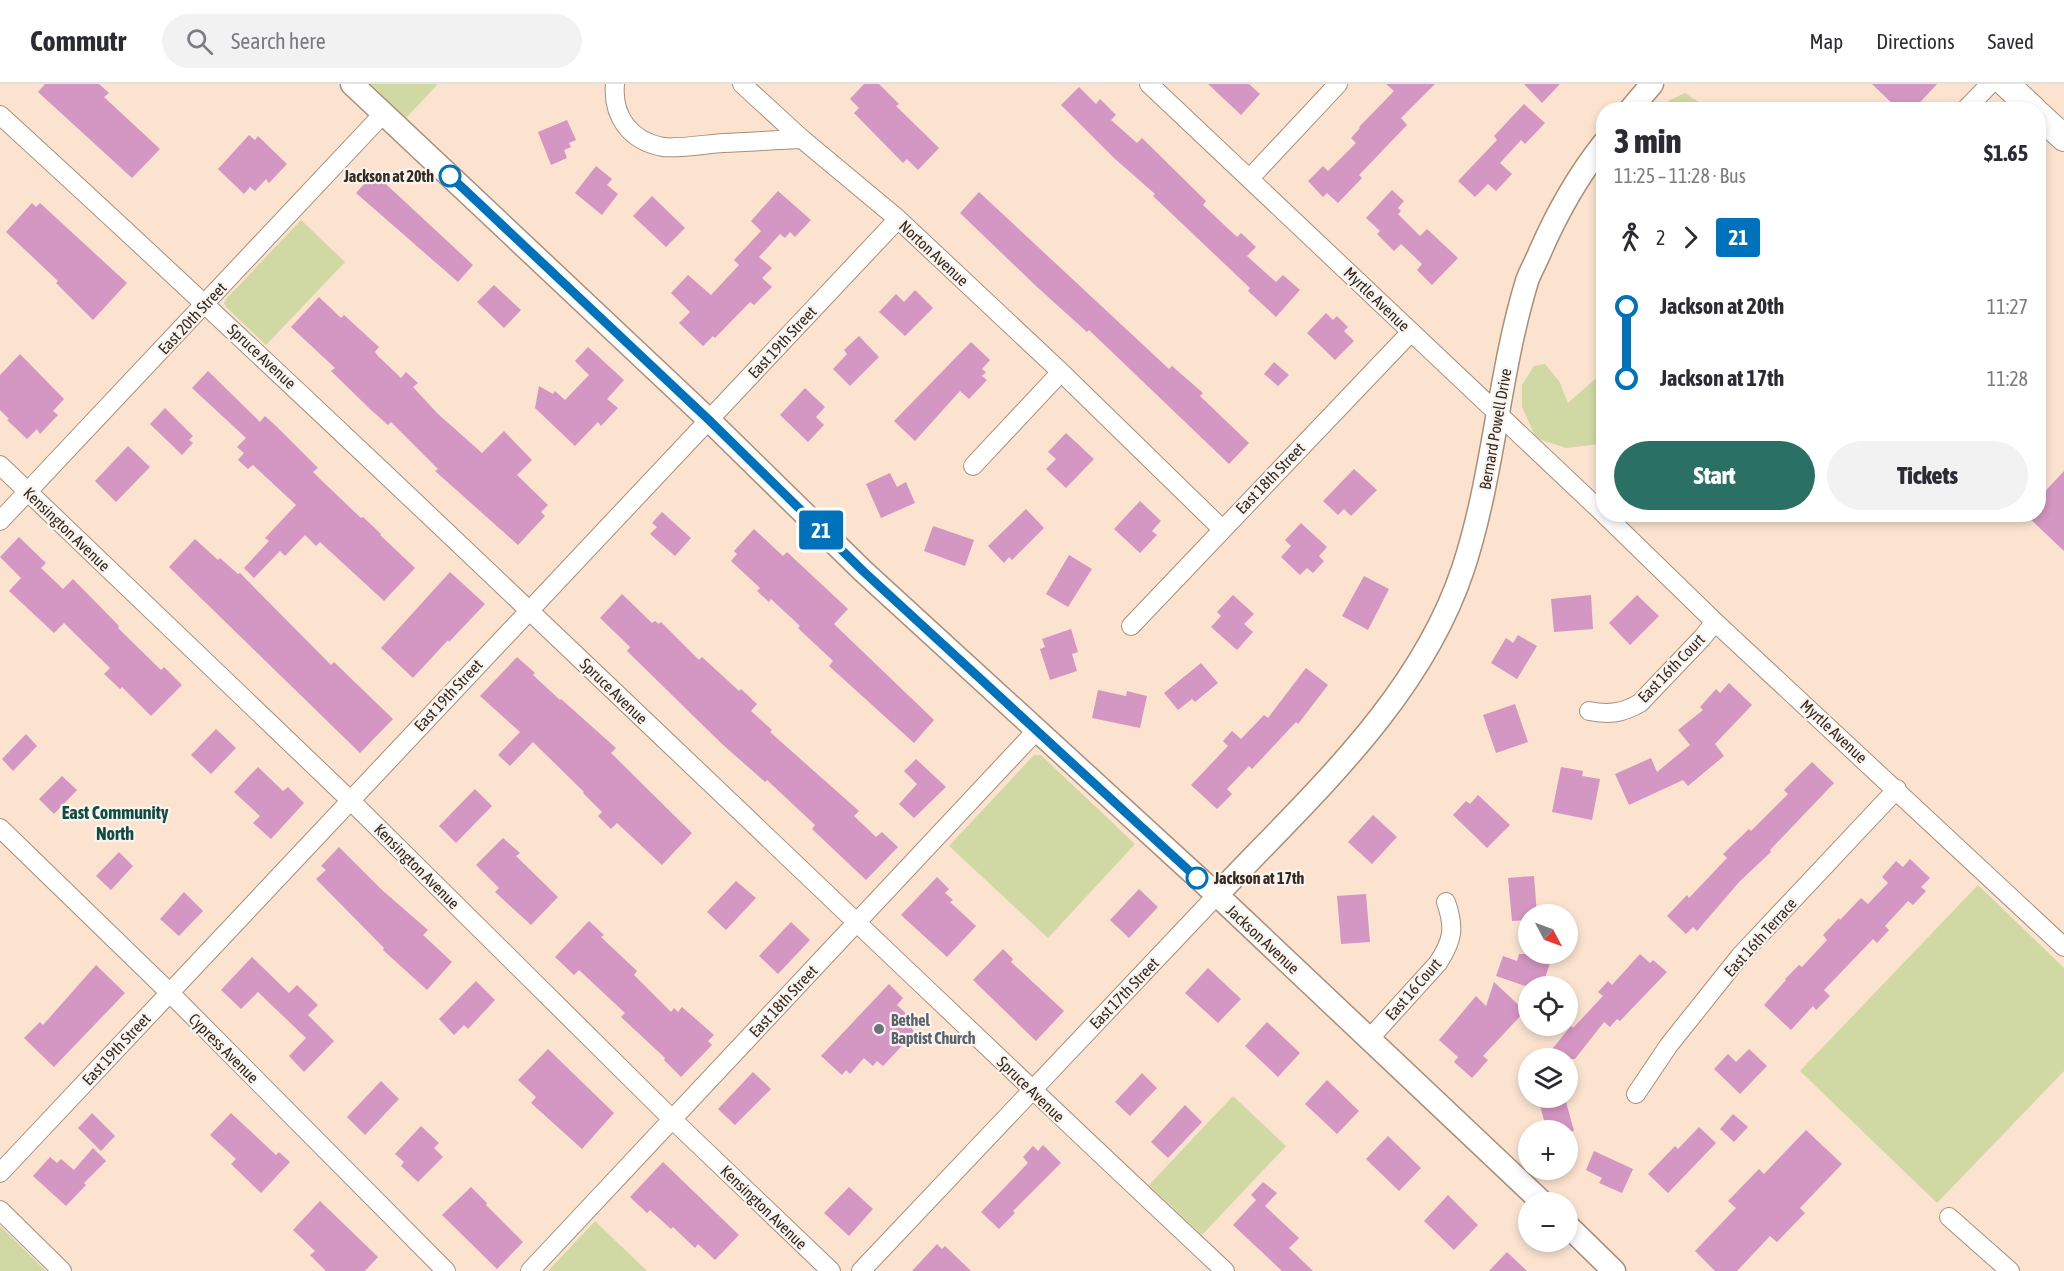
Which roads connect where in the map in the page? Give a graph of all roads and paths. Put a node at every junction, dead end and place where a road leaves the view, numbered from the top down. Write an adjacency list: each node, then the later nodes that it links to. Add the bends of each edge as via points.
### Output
1 (352, 84): 10 (street, Jackson Avenue)
2 (615, 84): 14 (street, via 614,95 625,127 638,138 663,147)
3 (742, 84): 14 (street, Norton Avenue)
4 (1149, 84): 16 (street, Myrtle Avenue)
5 (1338, 84): 16 (street)
6 (1990, 84): 8 (street)
7 (2006, 84): 9 (main road)
8 (1973, 102)
9 (2025, 102)
10 (383, 114): 18 (street, East 20th Street); 22 (street, Jackson Avenue)
11 (0, 115): 18 (street, Spruce Avenue)
12 (2046, 121): 13 (main road)
13 (2064, 138)
14 (802, 139): 17 (street, Norton Avenue)
15 (1596, 153): 21 (street, Bernard Powell Drive, via 1582,170 1552,225 1528,280)
16 (1250, 178): 19 (street, Myrtle Avenue)
17 (898, 219): 20 (street, Norton Avenue); 22 (street, East 19th Street)
18 (206, 303): 25 (street, East 20th Street); 30 (street, Spruce Avenue)
19 (1412, 332): 21 (street, Myrtle Avenue); 29 (street, East 18th Street)
20 (1061, 372): 24 (street); 29 (street, Norton Avenue)
21 (1498, 413): 26 (street, Myrtle Avenue); 34 (street, Bernard Powell Drive, via 1482,504 1462,571 1436,629)
22 (709, 420): 30 (street, East 19th Street); 35 (street, Jackson Avenue, via 863,571)
23 (0, 465): 25 (street, Kensington Avenue)
24 (973, 466)
25 (28, 492): 27 (street, East 20th Street); 37 (street, Kensington Avenue)
26 (1596, 506)
27 (0, 521)
28 (1612, 522): 31 (street, Myrtle Avenue)
29 (1222, 529): 32 (street, East 18th Street)
30 (529, 610): 37 (street, East 19th Street); 41 (street, Spruce Avenue)
31 (1715, 621): 33 (street, East 16th Court, via 1640,703 1612,714); 36 (street, Myrtle Avenue)
32 (1131, 626)
33 (1589, 711)
34 (1384, 713): 39 (street, East 17th Street, via 1349,756)
35 (1036, 731): 39 (street, Jackson Avenue); 41 (street, East 18th Street)
36 (1897, 789): 42 (street, Myrtle Avenue); 46 (street, East 16th Terrace, via 1740,956)
37 (351, 800): 43 (street, East 19th Street); 47 (street, Kensington Avenue)
38 (0, 828): 43 (street, Cypress Avenue)
39 (1216, 895): 44 (street, Jackson Avenue); 45 (street, East 17th Street)
40 (1446, 902): 44 (street, East 16 Court, via 1452,925 1448,949)
41 (857, 922): 45 (street, Spruce Avenue); 47 (street, East 18th Street)
42 (2064, 947)
43 (169, 992): 48 (street, East 19th Street); 55 (street, Cypress Avenue)
44 (1370, 1038): 49 (street, Jackson Avenue)
45 (1031, 1090): 58 (street, East 17th Street); 59 (street, Spruce Avenue)
46 (1636, 1094)
47 (673, 1120): 56 (street, East 18th Street); 57 (street, Kensington Avenue)
48 (0, 1173)
49 (1531, 1192)
50 (0, 1210): 54 (street)
51 (1949, 1217): 60 (street)
52 (1578, 1236): 53 (street)
53 (1611, 1270)
54 (62, 1271)
55 (446, 1271)
56 (530, 1271)
57 (831, 1271)
58 (861, 1271)
59 (1224, 1271)
60 (2010, 1271)

